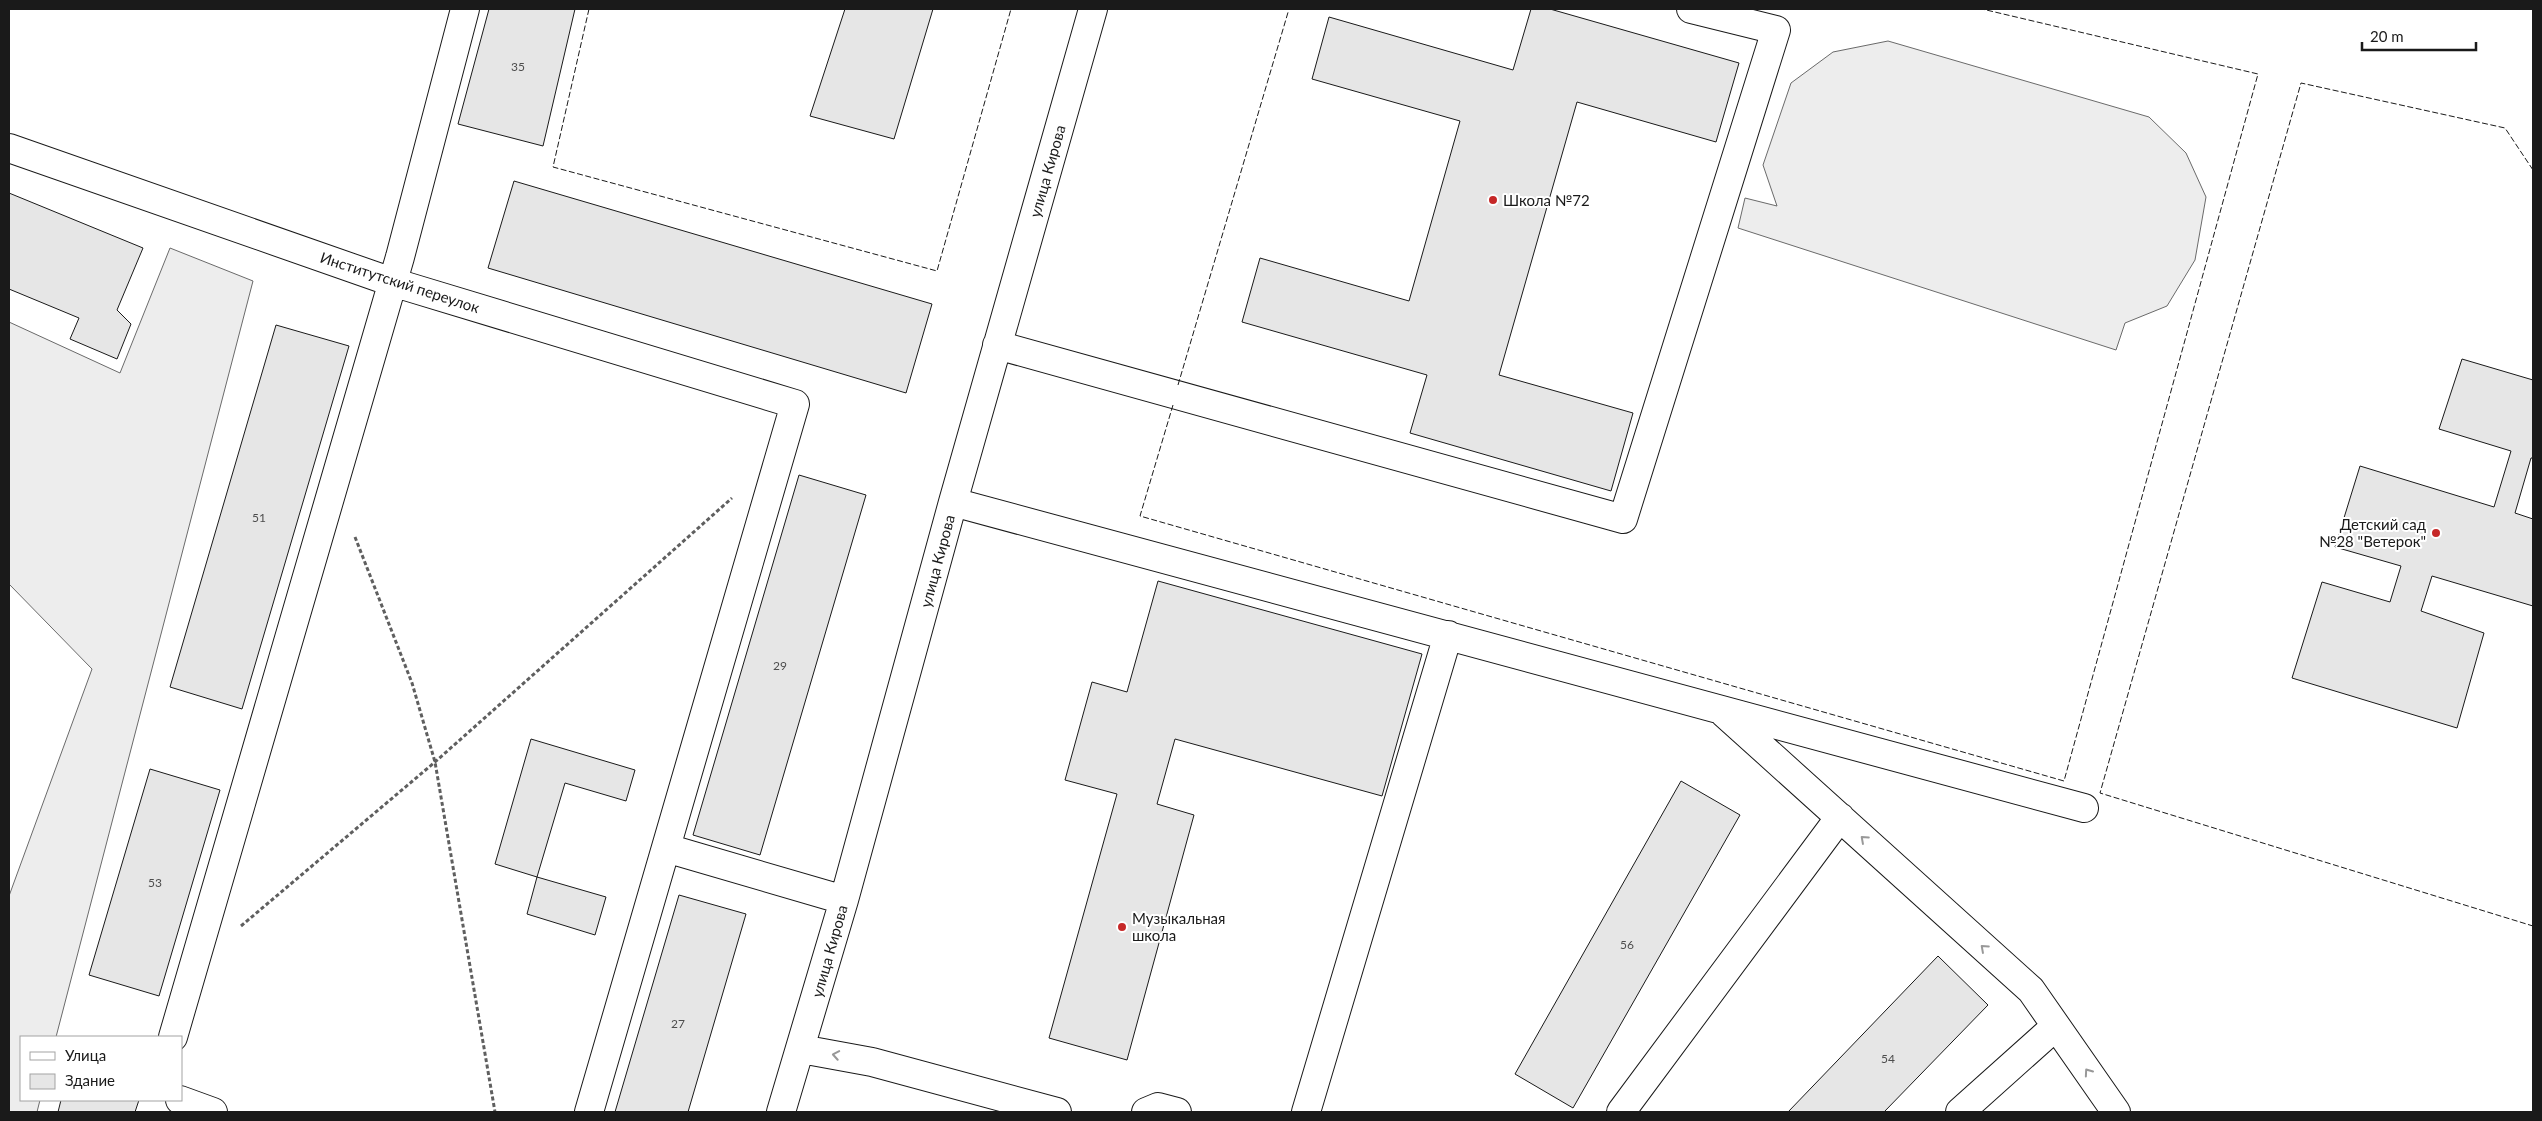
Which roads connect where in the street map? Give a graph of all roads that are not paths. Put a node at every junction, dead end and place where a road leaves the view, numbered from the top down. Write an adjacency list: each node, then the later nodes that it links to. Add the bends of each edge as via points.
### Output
1 (465, 9): 5 (street)
2 (1093, 9): 6 (street, улица Кирова)
3 (1691, 9): 6 (street, via 1776,30 1624,519)
4 (9, 148): 5 (street, Институтский переулок)
5 (392, 282): 12 (street, Институтский переулок, via 796,404); 15 (street)
6 (997, 345): 7 (street, улица Кирова)
7 (953, 502): 8 (street); 13 (street, улица Кирова)
8 (1448, 635): 9 (street); 22 (street)
9 (1719, 708): 10 (street); 11 (street)
10 (2084, 808)
11 (1840, 818): 14 (street, one-way to 11, via 2031,990); 23 (street)
12 (666, 848): 13 (street); 19 (street)
13 (844, 900): 16 (street, улица Кирова)
14 (2056, 1026): 24 (street); 25 (street, one-way to 14)
15 (173, 1036)
16 (801, 1049): 20 (street, улица Кирова); 21 (street, one-way to 16, via 872,1062)
17 (182, 1101): 18 (street)
18 (213, 1112)
19 (590, 1112)
20 (781, 1112)
21 (1057, 1112)
22 (1306, 1112)
23 (1621, 1112)
24 (1960, 1112)
25 (2116, 1112)

